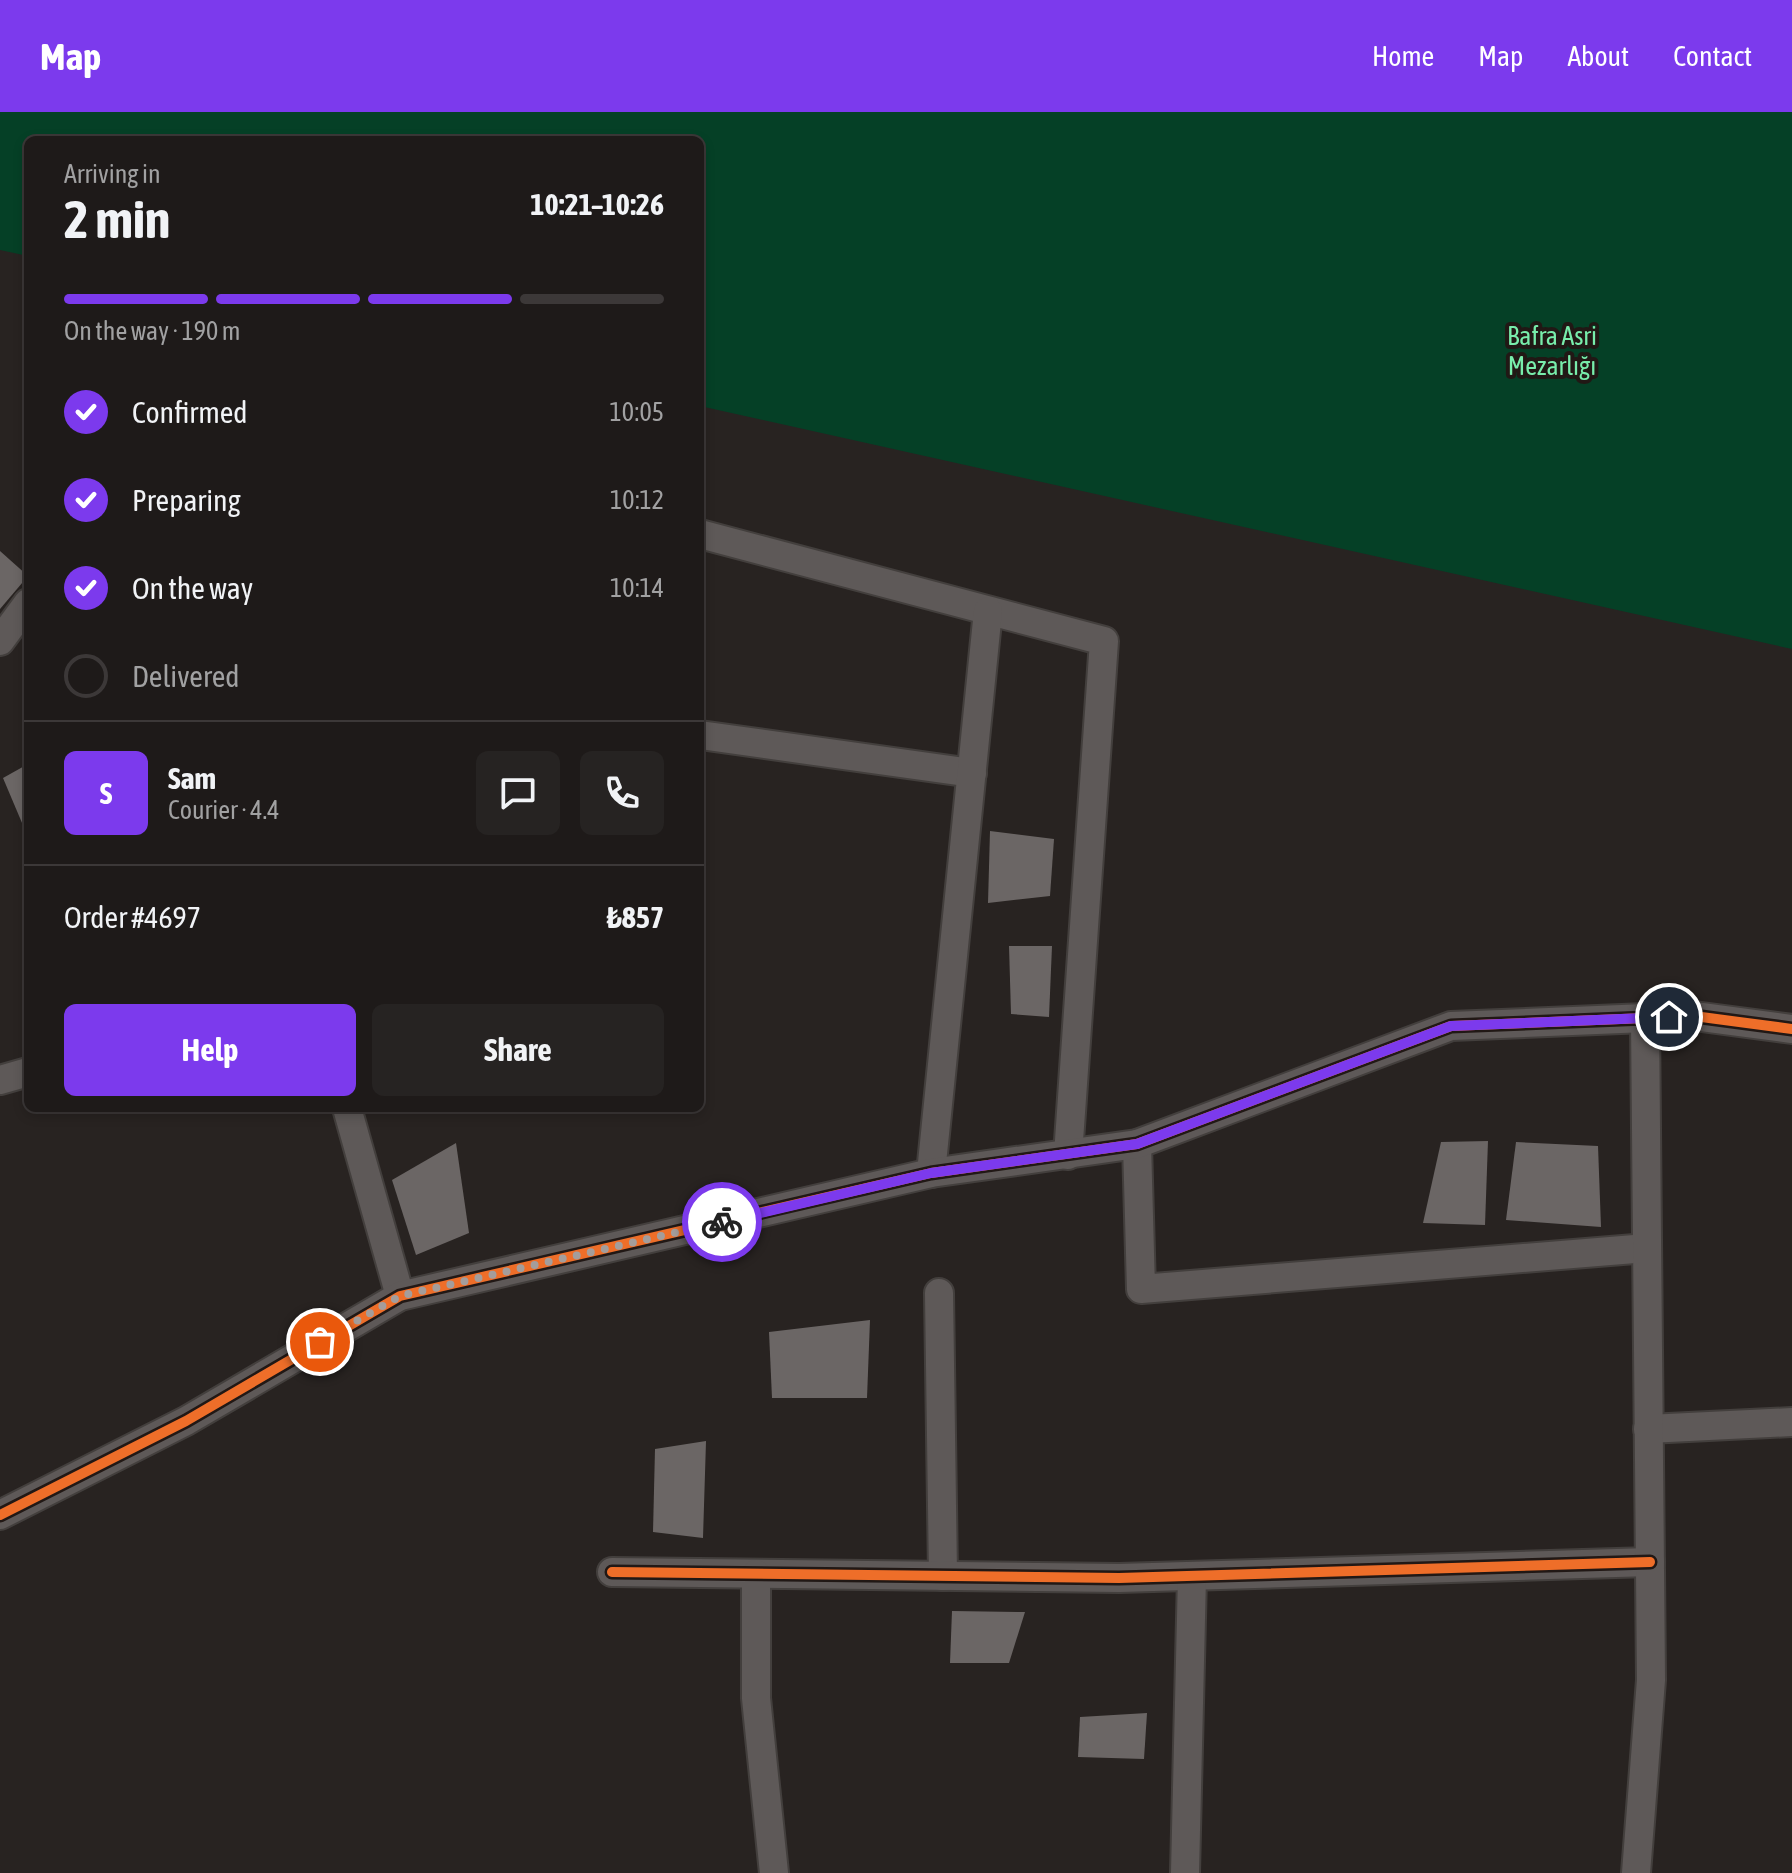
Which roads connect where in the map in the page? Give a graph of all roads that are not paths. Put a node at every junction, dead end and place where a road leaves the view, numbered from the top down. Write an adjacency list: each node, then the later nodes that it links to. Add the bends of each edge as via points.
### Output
1 (704, 535): 3 (street)
2 (24, 608): 4 (street)
3 (988, 611): 6 (street); 13 (street, via 1104,641)
4 (0, 641)
5 (704, 736): 6 (street)
6 (972, 773): 14 (street)
7 (1645, 1018): 8 (street, via 1694,1016); 12 (street, via 1451,1026); 15 (street)
8 (1792, 1029)
9 (24, 1073): 10 (street)
10 (0, 1080)
11 (348, 1112): 17 (street)
12 (1137, 1144): 13 (street); 15 (street, via 1141,1289)
13 (1068, 1155): 14 (street)
14 (931, 1173): 17 (street)
15 (1647, 1248): 19 (street)
16 (939, 1293): 24 (street)
17 (400, 1296): 20 (street, via 186,1421)
18 (1792, 1422): 19 (street)
19 (1648, 1429): 21 (street)
20 (0, 1515)
21 (1650, 1562): 25 (street); 28 (street, via 1651,1680)
22 (612, 1572): 23 (street)
23 (756, 1574): 24 (street); 26 (street, via 756,1698)
24 (943, 1576): 25 (street)
25 (1192, 1576): 27 (street)
26 (774, 1873)
27 (1185, 1873)
28 (1636, 1873)

